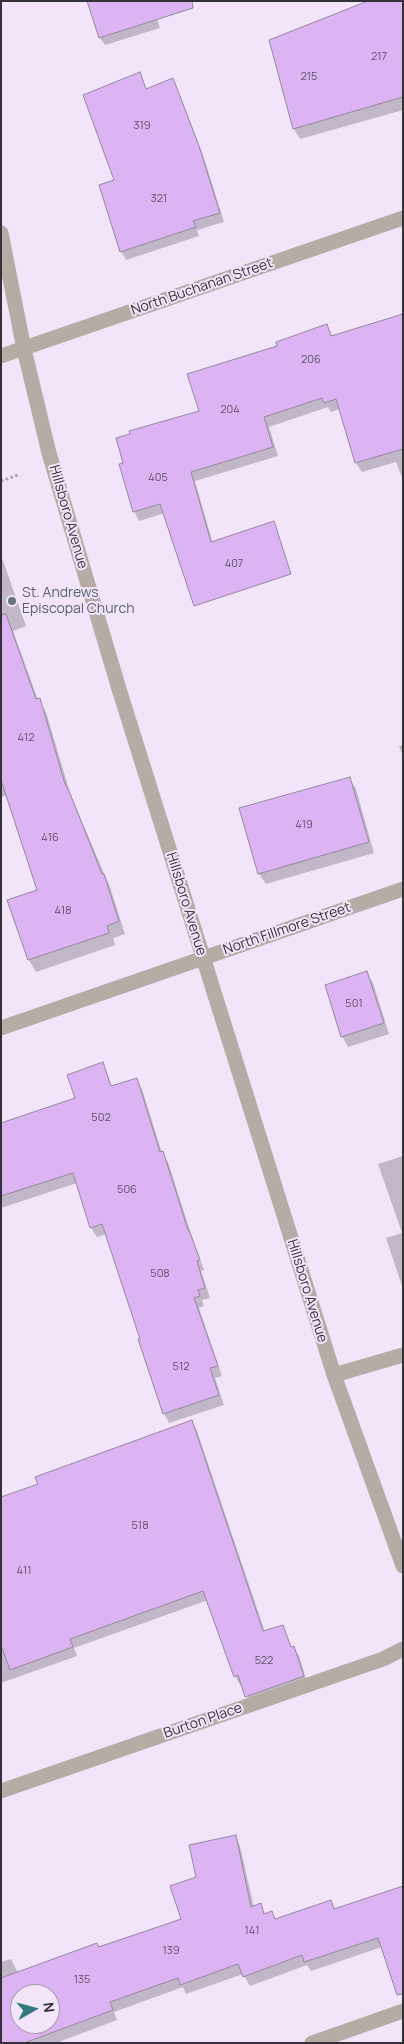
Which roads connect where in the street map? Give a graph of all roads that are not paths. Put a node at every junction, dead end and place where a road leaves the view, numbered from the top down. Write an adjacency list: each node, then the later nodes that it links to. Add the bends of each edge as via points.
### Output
1 (403, 218): 3 (street, North Buchanan Street)
2 (1, 234): 3 (street, Hillsboro Avenue)
3 (24, 348): 4 (street, North Buchanan Street); 6 (street, Hillsboro Avenue, via 55,472)
4 (1, 356)
5 (403, 889): 6 (street, North Fillmore Street)
6 (203, 958): 7 (street, North Fillmore Street); 9 (street, Hillsboro Avenue)
7 (1, 1028)
8 (403, 1355): 9 (street)
9 (334, 1375): 10 (street, Hillsboro Avenue)
10 (403, 1566)
11 (403, 1649): 12 (street, Burton Place, via 383,1659)
12 (1, 1791)
13 (403, 2011): 14 (street)
14 (312, 2043)

